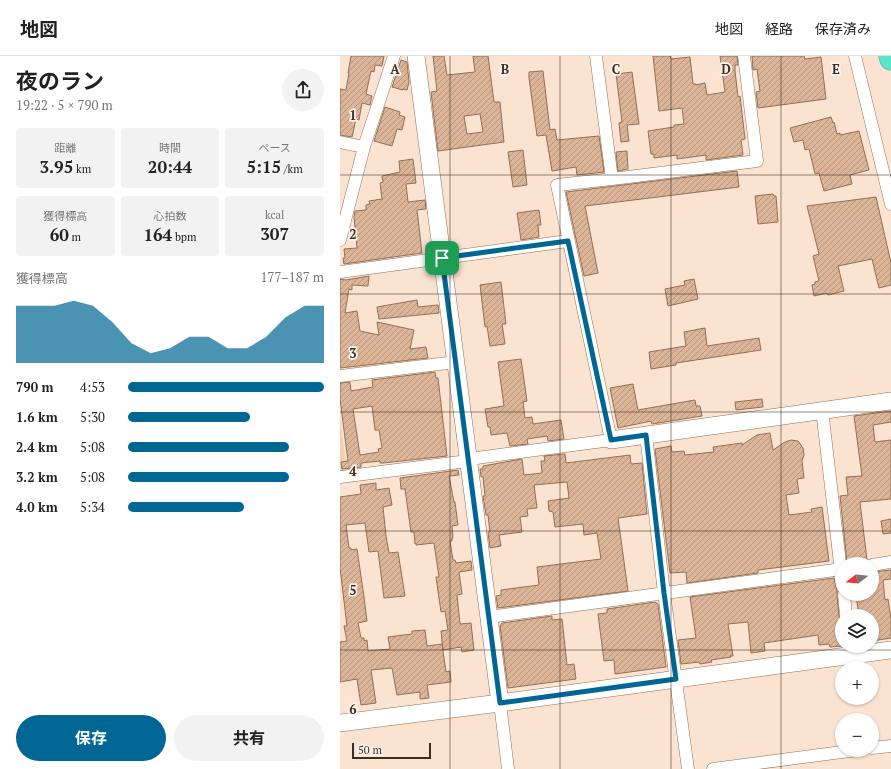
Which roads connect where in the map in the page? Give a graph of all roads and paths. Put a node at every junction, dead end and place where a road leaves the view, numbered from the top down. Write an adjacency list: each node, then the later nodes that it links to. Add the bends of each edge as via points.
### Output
1 (394, 56): 7 (street)
2 (416, 56): 12 (street)
3 (596, 56): 8 (street)
4 (744, 56): 8 (street, via 757,161)
5 (855, 56): 9 (street)
6 (340, 142): 7 (street)
7 (364, 147): 10 (street)
8 (612, 179): 11 (street, via 557,185)
9 (891, 204)
10 (340, 240)
11 (568, 241): 12 (street); 19 (street)
12 (442, 258): 13 (street); 14 (street)
13 (340, 272)
14 (456, 362): 15 (street); 20 (street)
15 (340, 376)
16 (891, 401): 17 (street)
17 (822, 410): 18 (street); 22 (street)
18 (646, 435): 19 (street); 26 (street)
19 (611, 440): 20 (street)
20 (468, 460): 21 (street); 27 (street)
21 (340, 477)
22 (840, 557)
23 (891, 562): 24 (street)
24 (879, 564)
25 (835, 574): 26 (street)
26 (664, 593): 27 (street); 31 (street)
27 (489, 617): 32 (street)
28 (879, 650): 29 (street)
29 (891, 650)
30 (835, 652): 31 (street)
31 (676, 679): 32 (street); 38 (street)
32 (500, 703): 33 (street); 37 (street)
33 (340, 722)
34 (891, 746): 35 (street)
35 (879, 747)
36 (835, 753): 39 (street)
37 (508, 769)
38 (688, 769)
39 (713, 769)

